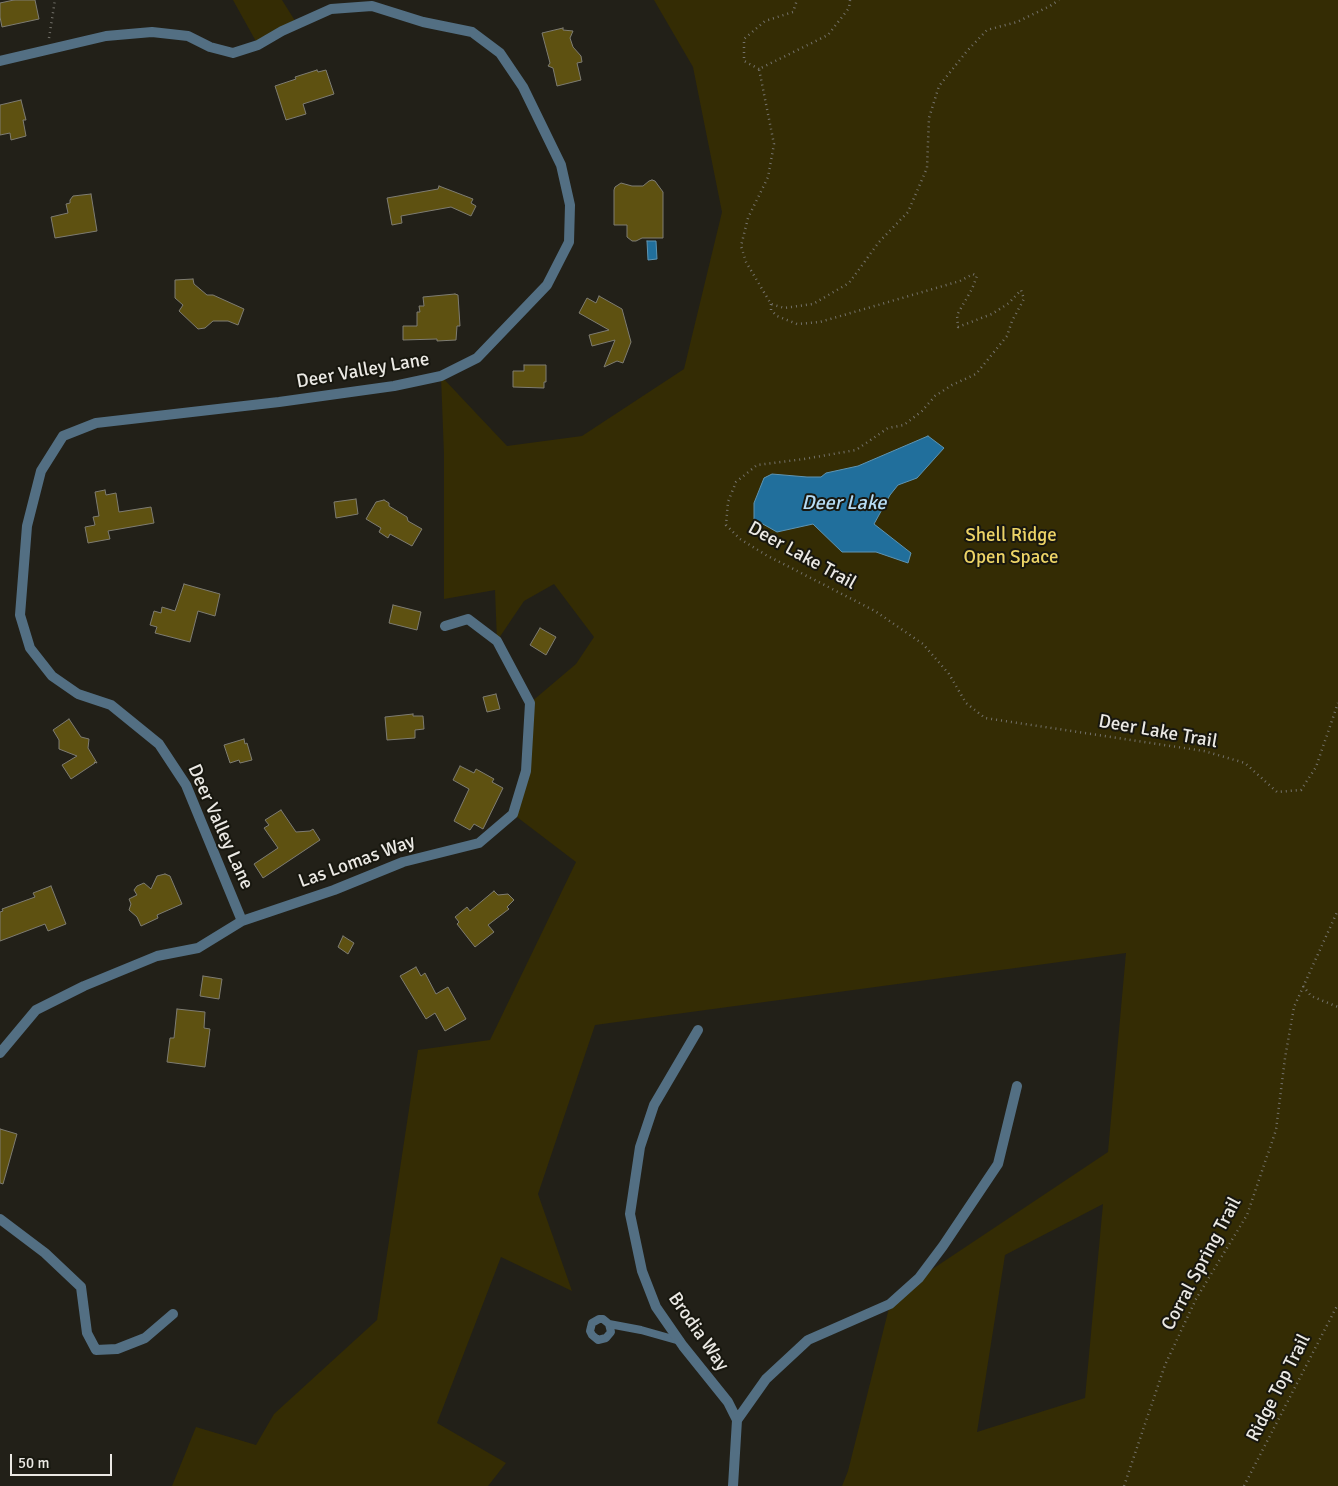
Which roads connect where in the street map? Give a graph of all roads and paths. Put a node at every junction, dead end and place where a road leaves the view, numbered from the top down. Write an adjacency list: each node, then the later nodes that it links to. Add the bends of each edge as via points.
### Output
1 (56, 0): 5 (path)
2 (797, 0): 7 (path, via 793,12 765,21 744,39 744,61)
3 (850, 0): 7 (path, via 848,8 828,35)
4 (1059, 0): 8 (path, via 1017,22 987,30 939,86 929,118 927,168 908,212 879,242 849,283 813,304 784,308)
5 (48, 50): 6 (street, Deer Valley Lane); 12 (street, Deer Valley Lane, via 106,36 152,32 188,36 210,48 233,53 258,45 331,9 372,6 423,22 472,32 500,53 523,87 561,165 570,205 569,242 547,285 477,358 441,376 394,386 96,424 63,436 41,471 27,526 20,615 30,648 52,676 78,694 111,706 160,744 186,785)
6 (0, 61)
7 (758, 69): 8 (path, via 774,144 768,177 748,218 741,246 746,262)
8 (771, 304): 10 (path, Deer Lake Trail, via 771,310 777,316 797,324 820,322 960,281 972,274 976,276 957,315 958,327 992,314 1021,290 1024,299 1007,336 976,374 934,396 904,425 888,428 856,450 757,465 736,482 728,502 726,525 740,539 766,555 875,611 924,644 949,674 966,703 985,718 1204,751 1245,763 1277,792 1301,790 1316,767)
9 (445, 626): 12 (street, Las Lomas Way, via 468,619 497,641 530,703 526,771 513,814 479,842 403,862 334,890)
10 (1338, 703)
11 (1338, 910): 13 (path, Corral Spring Trail)
12 (242, 921): 16 (street, Las Lomas Way, via 198,948 157,956 36,1010)
13 (1303, 986): 14 (path, via 1311,996); 25 (path, Corral Spring Trail, via 1294,1006 1276,1130 1248,1215 1196,1299 1165,1365)
14 (1338, 1007)
15 (698, 1030): 22 (street, Brodia Way, via 654,1105 640,1147 630,1214 642,1271 656,1307)
16 (0, 1053)
17 (1017, 1086): 23 (street, via 998,1164 919,1278 890,1304 808,1340 766,1379)
18 (0, 1219): 20 (street, via 45,1253 81,1288 87,1333 96,1350 117,1349 145,1338)
19 (1338, 1304): 26 (path, Ridge Top Trail)
20 (173, 1314)
21 (609, 1324): 22 (lane)
22 (680, 1341): 23 (street, Brodia Way, via 728,1402)
23 (737, 1420): 24 (street)
24 (733, 1486)
25 (1124, 1486)
26 (1244, 1486)

